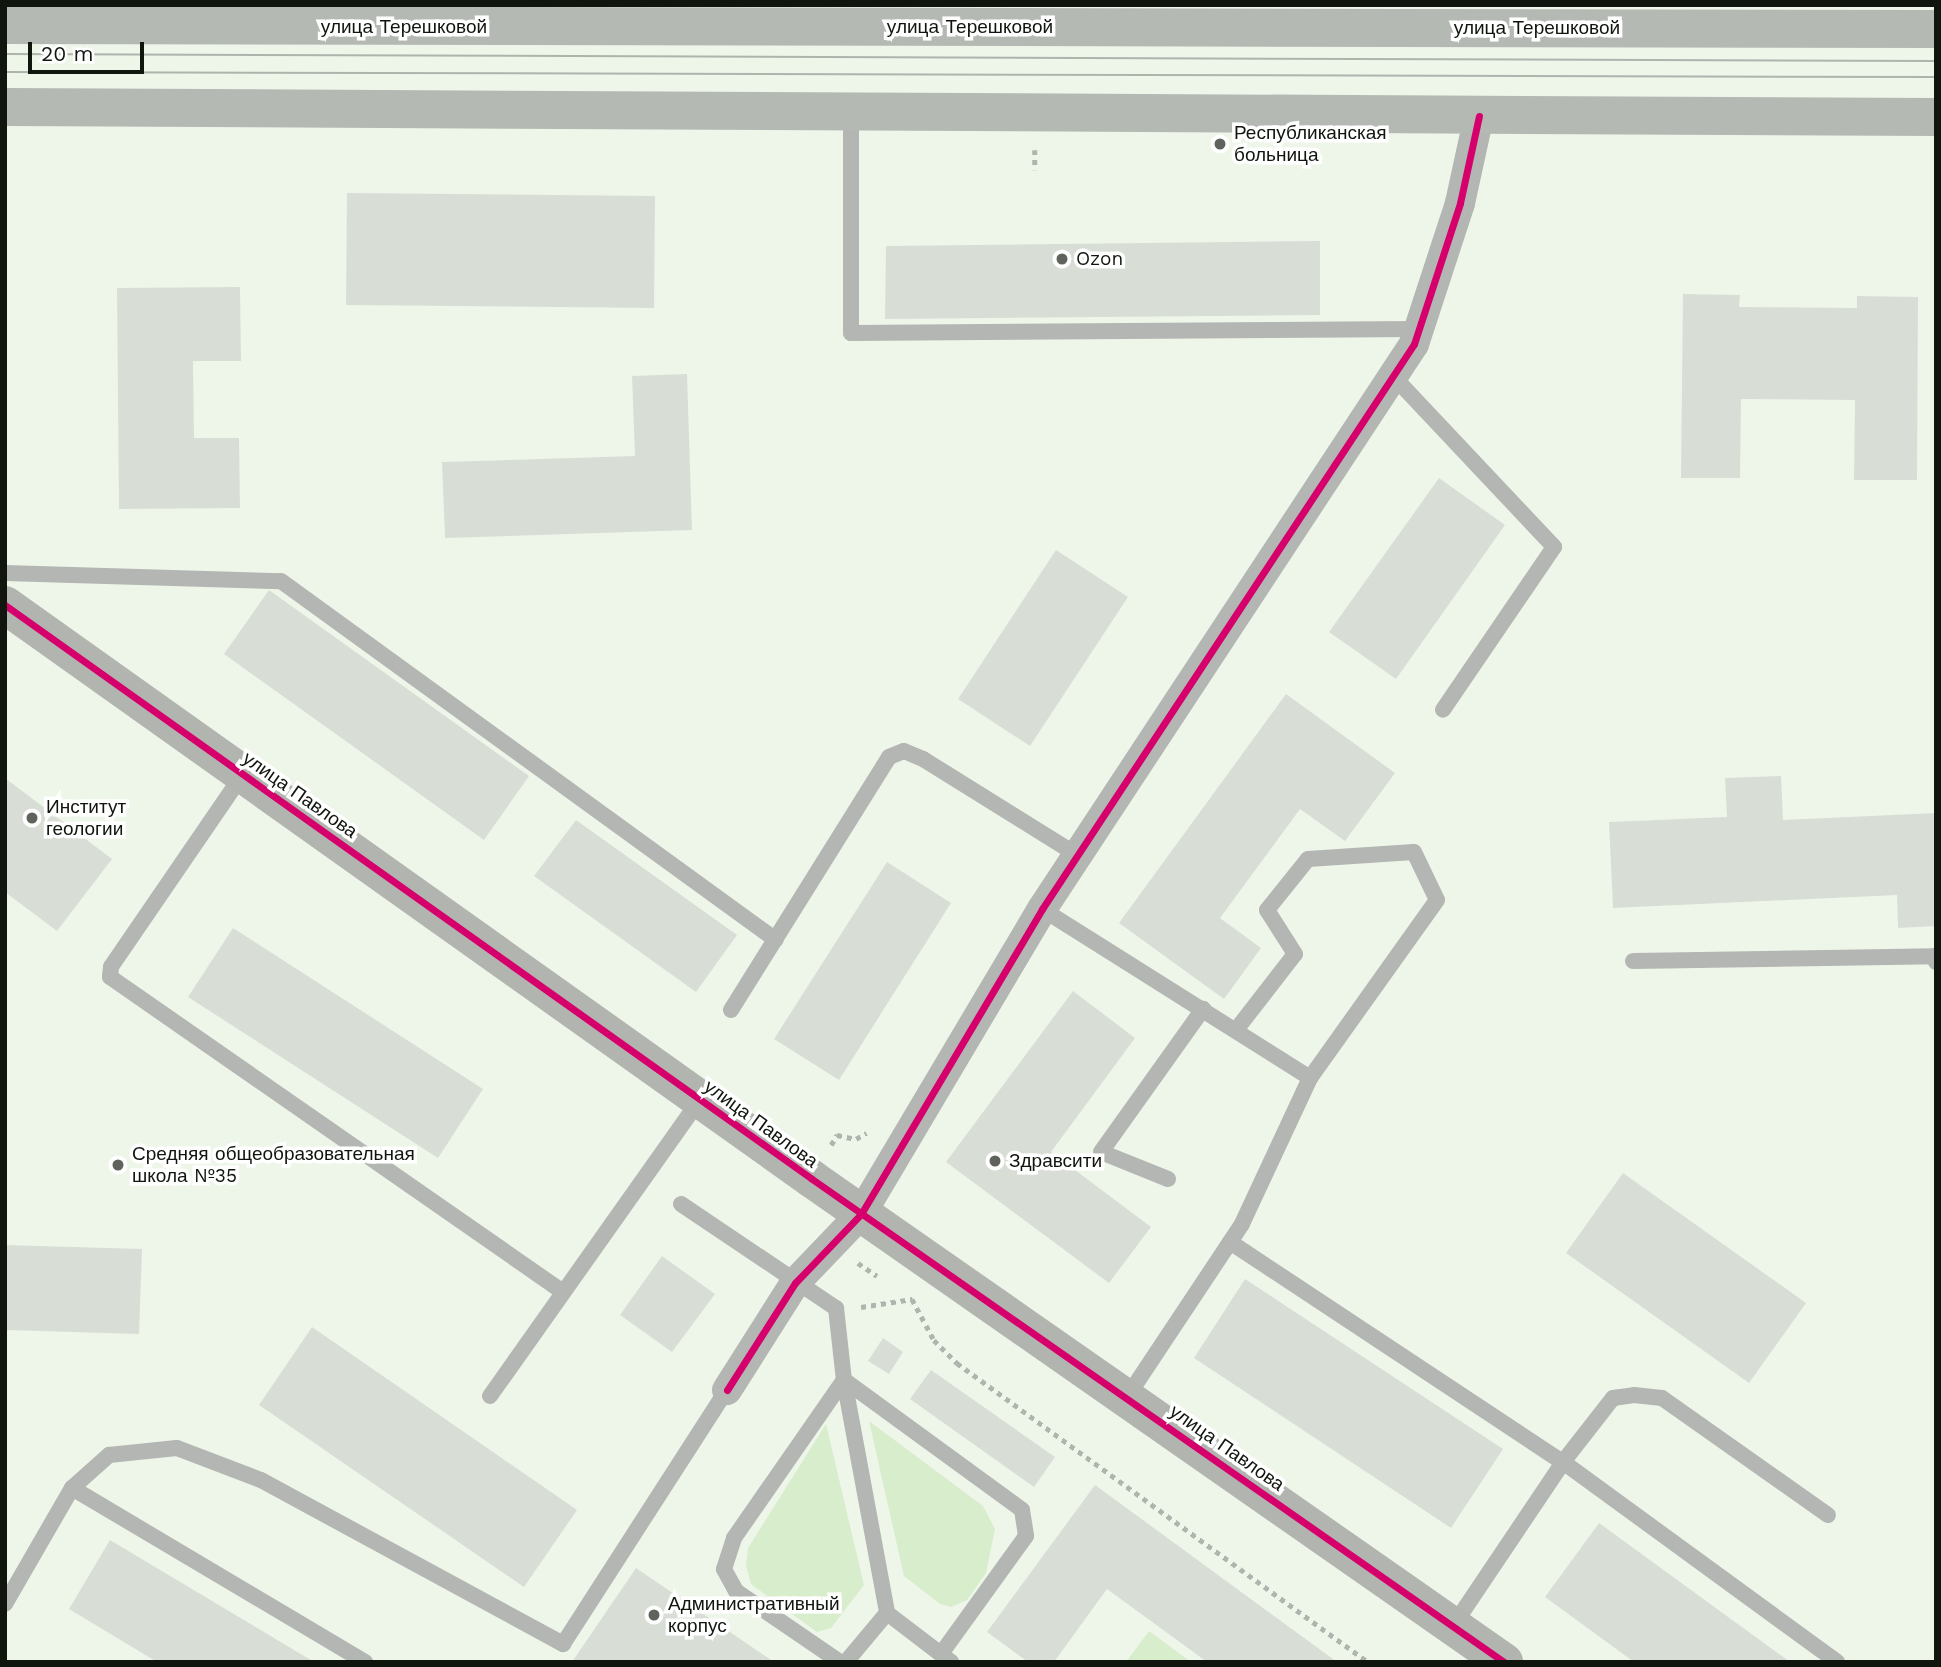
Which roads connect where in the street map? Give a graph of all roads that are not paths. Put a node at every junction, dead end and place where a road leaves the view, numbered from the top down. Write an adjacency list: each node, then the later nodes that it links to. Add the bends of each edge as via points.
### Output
1 (343, 16): 3 (main road, улица Терешковой); 5 (main road, улица Терешковой)
2 (1116, 16): 3 (main road, улица Терешковой); 4 (main road, улица Терешковой)
3 (677, 17)
4 (1618, 17): 6 (main road, улица Терешковой)
5 (5, 24)
6 (1936, 29)
7 (5, 107): 8 (main road)
8 (850, 112): 9 (main road); 11 (lane, via 850,333)
9 (1479, 116): 10 (main road); 11 (street, via 1460,203)
10 (1936, 117)
11 (1419, 329): 12 (street)
12 (1393, 376): 15 (lane, via 1553,547); 17 (street)
13 (5, 573): 19 (lane, via 281,581)
14 (5, 605): 16 (street, улица Павлова)
15 (1443, 710)
16 (243, 774): 26 (street, улица Павлова); 32 (lane, via 111,967 110,977)
17 (1079, 856): 18 (street); 19 (lane, via 904,751 888,757)
18 (1042, 909): 22 (lane); 29 (street)
19 (776, 940): 23 (lane)
20 (1633, 961): 21 (lane, via 1935,956)
21 (1936, 962)
22 (1203, 1009): 24 (lane); 27 (lane, via 1101,1152)
23 (730, 1010)
24 (1236, 1030): 25 (lane); 25 (lane, via 1295,954 1267,910 1308,859 1414,852 1437,900)
25 (1310, 1078): 30 (lane)
26 (700, 1100): 29 (street, улица Павлова); 32 (lane)
27 (1168, 1179)
28 (681, 1204): 31 (lane)
29 (861, 1214): 31 (street); 36 (street, улица Павлова)
30 (1230, 1242): 36 (lane); 37 (lane)
31 (795, 1283): 33 (lane, via 836,1308); 34 (street)
32 (563, 1292): 35 (lane)
33 (844, 1380): 41 (lane); 43 (lane, via 1022,1510 1026,1536); 45 (lane, via 734,1538 724,1569 736,1591)
34 (727, 1390): 38 (lane, via 563,1644 261,1480 177,1448 110,1455)
35 (490, 1396)
36 (1127, 1397): 42 (street, улица Павлова)
37 (1563, 1462): 39 (lane, via 1613,1398 1662,1398); 42 (lane); 48 (lane)
38 (72, 1488): 40 (lane); 44 (lane)
39 (1828, 1515)
40 (5, 1604)
41 (887, 1613): 43 (lane); 46 (lane)
42 (1453, 1626): 47 (street, улица Павлова)
43 (946, 1658)
44 (365, 1662)
45 (840, 1662)
46 (846, 1662)
47 (1504, 1662)
48 (1837, 1662)

